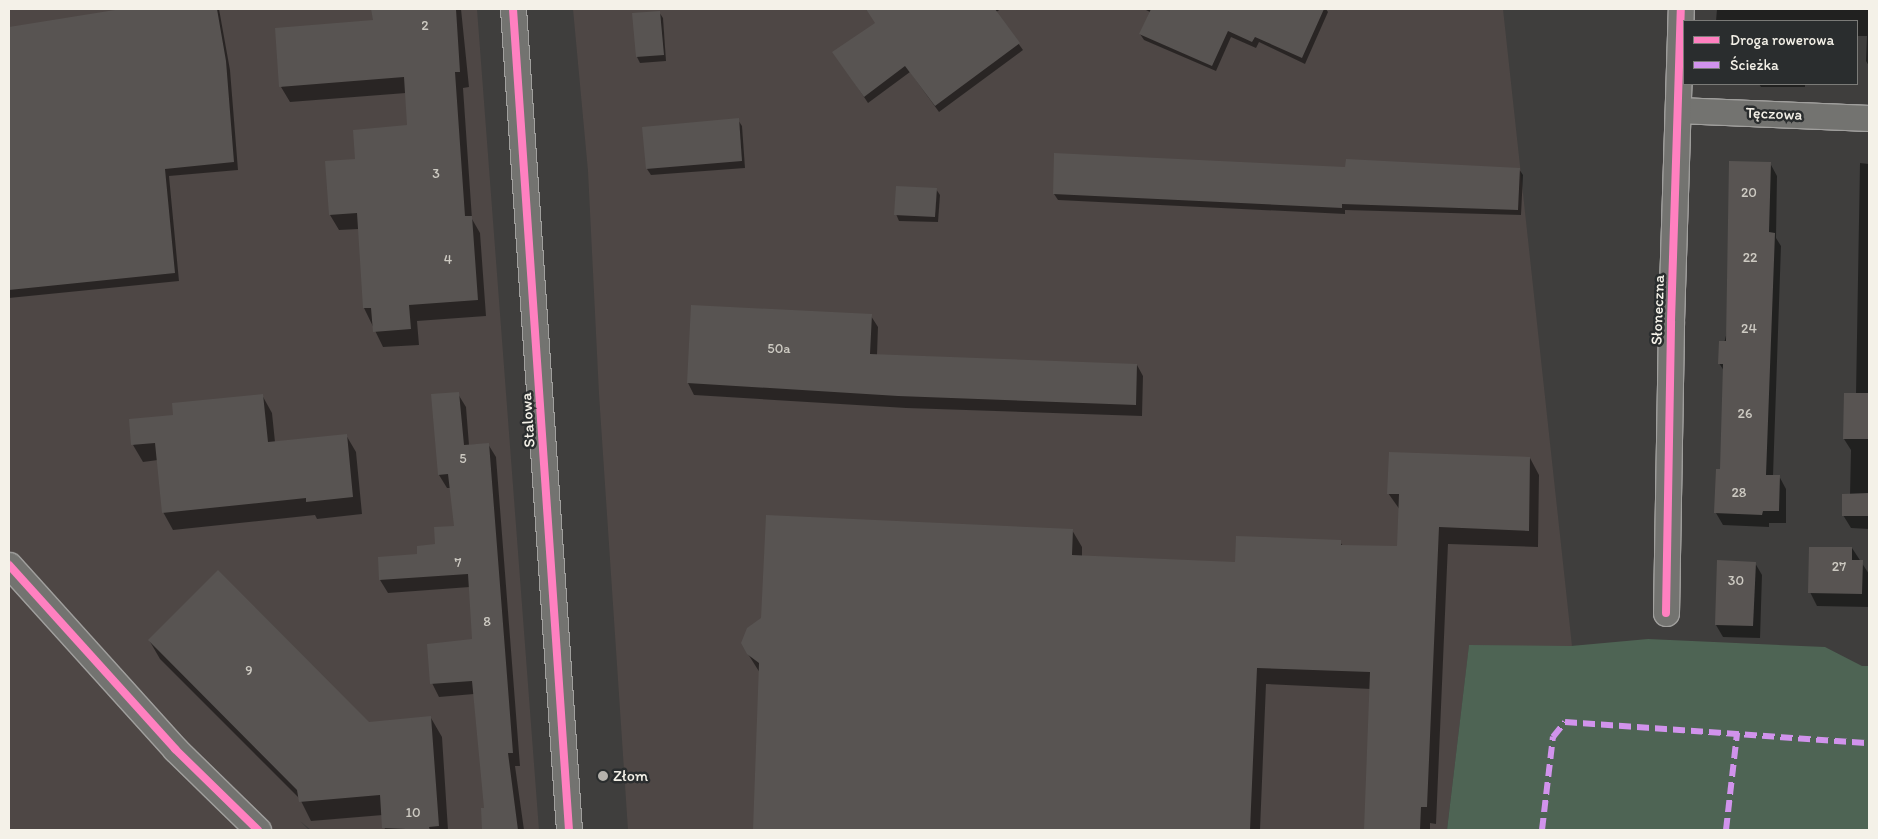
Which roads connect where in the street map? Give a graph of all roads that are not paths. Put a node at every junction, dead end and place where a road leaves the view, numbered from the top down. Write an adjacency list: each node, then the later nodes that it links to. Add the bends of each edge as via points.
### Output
1 (513, 9): 8 (street, Stalowa)
2 (1681, 9): 3 (street, Słoneczna)
3 (1678, 110): 4 (street, Tęczowa); 6 (street, Słoneczna)
4 (1869, 118)
5 (9, 565): 7 (street, via 175,749)
6 (1666, 613)
7 (258, 830)
8 (569, 830)

